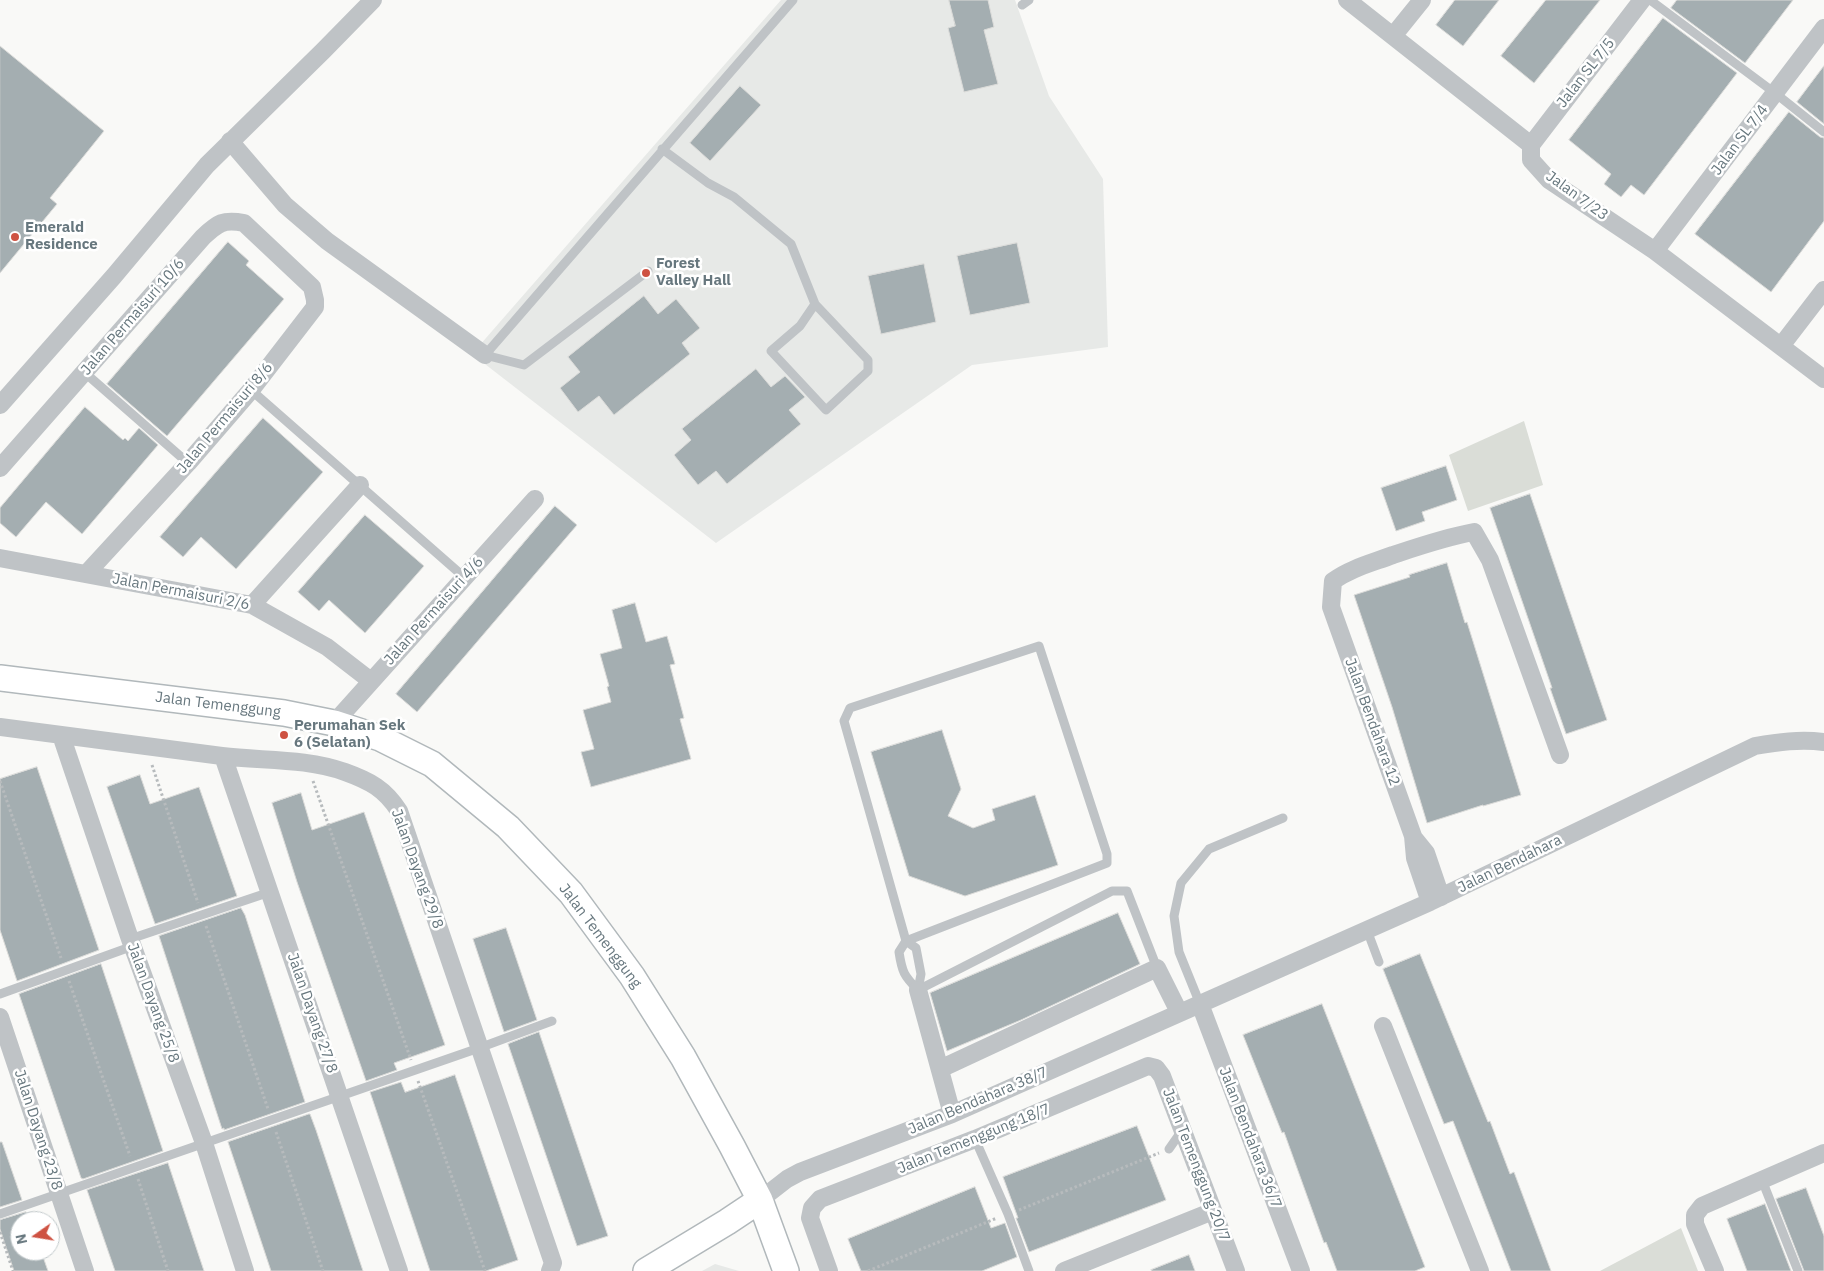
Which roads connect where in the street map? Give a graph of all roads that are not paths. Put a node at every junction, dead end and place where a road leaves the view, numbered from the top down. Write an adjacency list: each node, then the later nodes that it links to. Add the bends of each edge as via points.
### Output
1 (373, 0): 11 (street)
2 (793, 0): 13 (lane)
3 (1347, 0): 8 (street)
4 (1422, 0): 8 (street)
5 (1642, 0): 12 (street, Jalan SL 7/5)
6 (1650, 0): 9 (lane)
7 (1824, 28): 9 (street, Jalan SL 7/4)
8 (1393, 36): 12 (street)
9 (1775, 93): 10 (lane); 14 (street, Jalan SL 7/4)
10 (1824, 132)
11 (230, 141): 20 (street, via 285,205 327,241); 24 (street)
12 (1531, 145): 14 (street, Jalan 7/23, via 1531,160 1550,180)
13 (662, 149): 18 (lane, via 708,183 734,197 791,244); 20 (lane)
14 (1655, 251): 19 (street, Jalan 7/23)
15 (280, 256): 21 (street, Jalan Permaisuri 10/6, via 244,223 231,220 218,223); 23 (street, Jalan Permaisuri 8/6, via 312,287 314,307)
16 (648, 271): 20 (lane, via 524,365)
17 (1824, 290): 19 (street)
18 (814, 304): 18 (lane, via 868,360 868,371 826,410 771,351 800,326)
19 (1781, 346): 22 (street, Jalan 7/23)
20 (485, 355)
21 (84, 372): 25 (lane); 26 (street, Jalan Permaisuri 10/6)
22 (1824, 379)
23 (251, 390): 25 (street, Jalan Permaisuri 8/6); 27 (lane)
24 (0, 405)
25 (188, 463): 30 (street, Jalan Permaisuri 8/6)
26 (0, 468)
27 (360, 485): 31 (lane); 32 (street)
28 (535, 499): 31 (street, Jalan Permaisuri 4/6)
29 (0, 558): 30 (street, Jalan Permaisuri 2/6)
30 (86, 574): 32 (street, Jalan Permaisuri 2/6)
31 (464, 577): 34 (street, Jalan Permaisuri 4/6)
32 (252, 605): 34 (street, Jalan Permaisuri 2/6, via 327,647)
33 (0, 678): 35 (street, Jalan Temenggung, via 284,713)
34 (371, 681): 35 (street, Jalan Permaisuri 4/6)
35 (334, 723): 68 (street, Jalan Temenggung, via 380,738 432,764 508,826 571,893 632,976 683,1057)
36 (0, 727): 37 (street, Jalan Dayang 29/8)
37 (61, 735): 40 (street, Jalan Dayang 29/8); 46 (street, Jalan Dayang 25/8)
38 (1824, 742): 43 (street, Jalan Bendahara, via 1783,741 1755,746)
39 (1560, 755): 43 (street, Jalan Bendahara 12, via 1490,560 1474,532 1445,537 1347,571 1333,582 1331,608 1413,836 1426,853)
40 (223, 756): 42 (street, Jalan Dayang 27/8); 56 (street, Jalan Dayang 29/8, via 306,762 371,782 385,792 399,811)
41 (1283, 818): 51 (lane, via 1209,849 1181,883 1174,916 1178,952)
42 (270, 892): 46 (lane); 59 (street, Jalan Dayang 27/8)
43 (1436, 900): 44 (street, Jalan Bendahara)
44 (1367, 930): 47 (lane); 51 (street, Jalan Bendahara)
45 (906, 941): 45 (lane, via 844,721 850,708 1039,646 1108,854 1108,863); 49 (lane, via 916,948 921,974); 49 (lane, via 899,952 901,964 905,977)
46 (132, 943): 50 (lane); 63 (street, Jalan Dayang 25/8)
47 (1379, 962)
48 (1157, 968): 49 (lane, via 1127,891 1112,892); 52 (street); 58 (street)
49 (918, 990): 58 (street)
50 (0, 994)
51 (1200, 1004): 52 (street, Jalan Bendahara 38/7); 81 (street, Jalan Bendahara 36/7)
52 (1180, 1012): 60 (street, Jalan Bendahara 38/7)
53 (0, 1017): 67 (street, Jalan Dayang 23/8)
54 (552, 1021): 56 (lane)
55 (1383, 1026): 82 (street)
56 (479, 1048): 59 (lane); 71 (street, Jalan Dayang 29/8)
57 (1148, 1066): 61 (street, Jalan Temenggung 20/7, via 1156,1068 1162,1076); 62 (street, Jalan Temenggung 18/7)
58 (940, 1069): 60 (street)
59 (340, 1096): 63 (lane); 75 (street, Jalan Dayang 27/8)
60 (952, 1114): 68 (street, Jalan Bendahara 38/7, via 800,1172)
61 (1183, 1129): 64 (lane); 69 (street, Jalan Temenggung 20/7)
62 (975, 1139): 78 (street, Jalan Temenggung 18/7, via 820,1199 812,1208 810,1218); 79 (lane)
63 (204, 1143): 67 (lane); 74 (street, Jalan Dayang 25/8)
64 (1169, 1149)
65 (1824, 1153): 66 (street)
66 (1762, 1180): 83 (street, via 1702,1206 1695,1215 1695,1224); 84 (lane)
67 (59, 1193): 70 (lane); 73 (street, Jalan Dayang 23/8)
68 (760, 1200): 76 (street); 77 (street, Jalan Temenggung)
69 (1213, 1210): 72 (street, Jalan Temenggung 20/7); 80 (street)
70 (0, 1214)
71 (552, 1267)
72 (1232, 1269)
73 (85, 1271)
74 (245, 1271)
75 (399, 1271)
76 (646, 1271)
77 (786, 1271)
78 (829, 1271)
79 (1029, 1271)
80 (1064, 1271)
81 (1300, 1271)
82 (1480, 1271)
83 (1715, 1271)
84 (1798, 1271)

